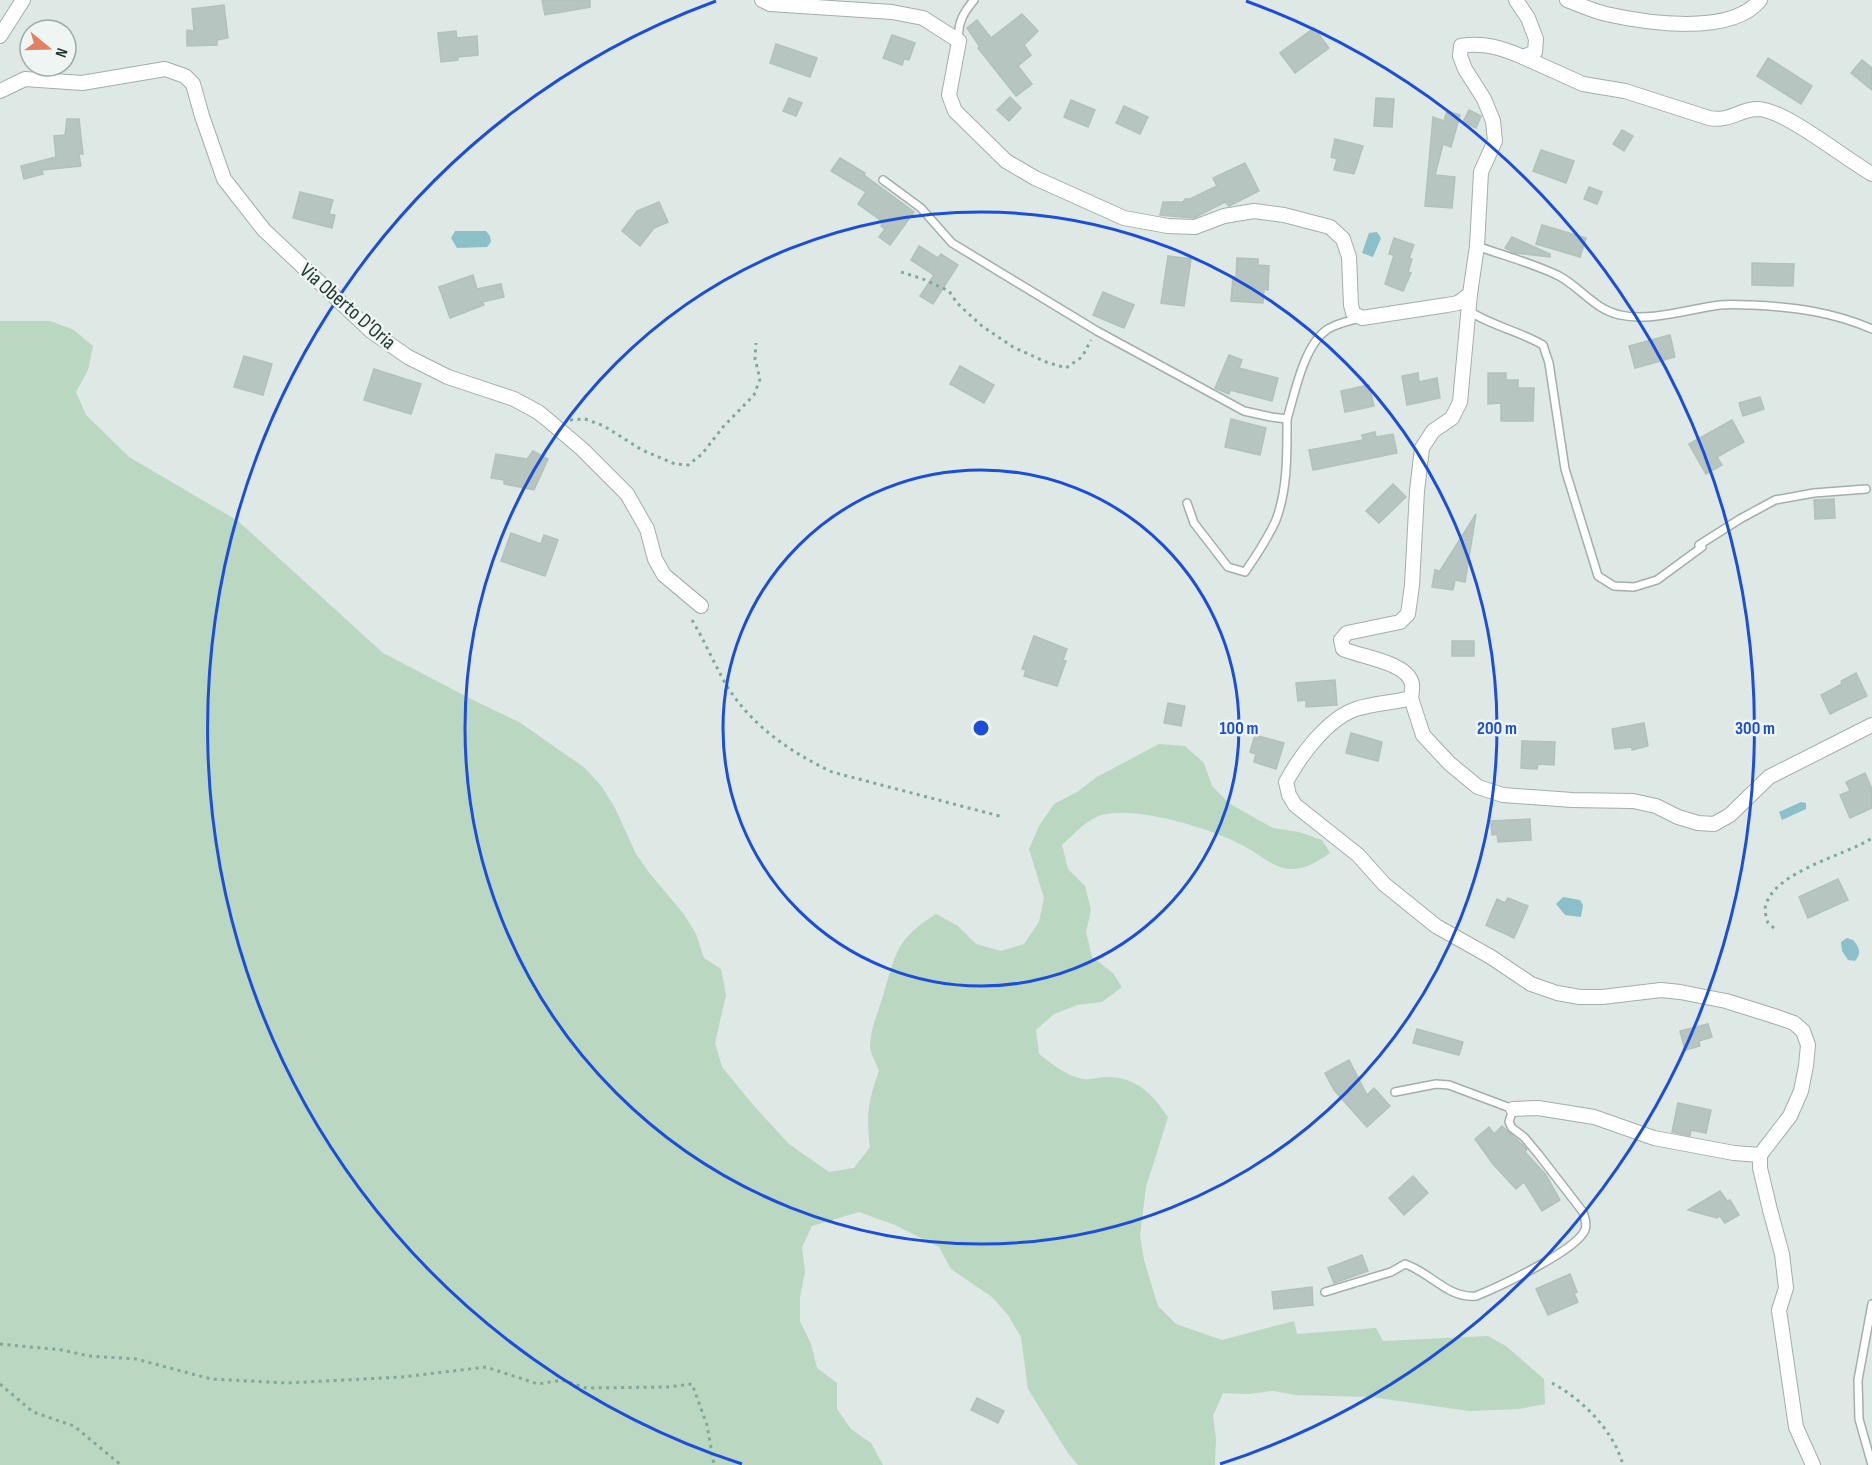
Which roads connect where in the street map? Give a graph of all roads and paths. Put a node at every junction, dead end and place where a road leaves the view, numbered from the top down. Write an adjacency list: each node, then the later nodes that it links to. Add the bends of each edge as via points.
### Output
1 (23, 0): 7 (street)
2 (762, 0): 8 (street, via 770,4 892,12 923,18)
3 (974, 0): 8 (lane, via 957,28)
4 (1516, 0): 9 (street, via 1536,39 1535,52)
5 (1567, 0): 6 (street, via 1604,14 1672,23 1719,22 1753,9)
6 (1760, 0)
7 (0, 36)
8 (959, 41): 17 (street, via 949,94 956,111 1006,161 1124,218 1195,227 1224,216 1254,212 1330,227 1343,239 1349,257 1351,305 1353,313)
9 (1523, 57): 11 (street, via 1583,84 1625,91 1709,118 1729,118 1760,109 1791,122); 13 (street, via 1502,47 1476,43 1461,46 1460,56 1484,99 1495,141 1481,172)
10 (0, 91): 22 (street, Via Oberto D'Oria, via 25,80 82,83 165,69 185,76 193,84 224,179 264,230 304,270 371,331 408,357 448,377 514,399)
11 (1872, 174)
12 (883, 180): 19 (lane, via 921,208 952,243)
13 (1477, 246): 15 (street); 18 (lane, via 1561,277 1599,307 1619,315 1642,317 1722,304 1775,306 1818,311)
14 (901, 272): 19 (path, via 949,291 982,326 1013,347 1046,362 1066,368 1082,357)
15 (1470, 294): 16 (street); 17 (street, via 1458,303)
16 (1469, 311): 23 (lane, via 1543,345 1550,363 1565,469 1574,502 1598,576 1614,586 1634,587 1657,580 1702,547 1699,545 1775,500); 27 (street, via 1460,402 1452,418 1433,431 1422,448 1408,614 1401,622 1347,633 1341,640 1342,649 1406,673 1412,684)
17 (1362, 318): 21 (lane, via 1326,329 1315,342)
18 (1872, 329)
19 (1097, 331): 21 (lane, via 1245,411)
20 (756, 343): 22 (path, via 760,379 754,395 688,465 675,464 642,450 585,419)
21 (1287, 419): 24 (lane, via 1287,472 1276,519 1245,572 1228,567 1194,523)
22 (548, 420): 25 (street, Via Oberto D'Oria, via 627,494 647,529 664,575)
23 (1866, 489)
24 (1187, 503)
25 (701, 606)
26 (688, 613): 29 (path, via 744,710 764,730 807,760 832,772)
27 (1410, 698): 28 (street, via 1423,735 1478,787 1503,795 1633,801 1706,824 1730,815 1769,777); 34 (street, via 1356,709 1337,719 1311,745 1286,782 1295,805 1358,855 1384,884 1436,927 1531,984 1580,997 1680,992 1794,1023 1803,1031 1808,1045 1801,1091 1790,1116)
28 (1872, 725)
29 (1003, 817)
30 (1872, 838): 31 (path, via 1787,879 1774,891 1765,909 1768,923)
31 (1774, 928)
32 (1395, 1092): 33 (lane, via 1449,1085)
33 (1512, 1109): 34 (street, via 1538,1108 1594,1117 1653,1138); 35 (lane, via 1512,1128 1524,1137 1583,1212 1586,1224 1578,1240 1476,1296 1455,1293 1405,1264)
34 (1760, 1155): 43 (street, via 1782,1254 1786,1288 1779,1310 1796,1427)
35 (1325, 1292)
36 (1872, 1304): 44 (lane, via 1858,1380 1859,1419)
37 (0, 1344): 41 (path, via 136,1359 211,1379 287,1383 402,1377 486,1367 538,1384 562,1380 586,1388 692,1384 707,1425)
38 (1552, 1383): 42 (path, via 1592,1415 1620,1452)
39 (0, 1384): 40 (path, via 33,1412 74,1426)
40 (121, 1465)
41 (714, 1465)
42 (1623, 1465)
43 (1813, 1465)
44 (1872, 1465)

